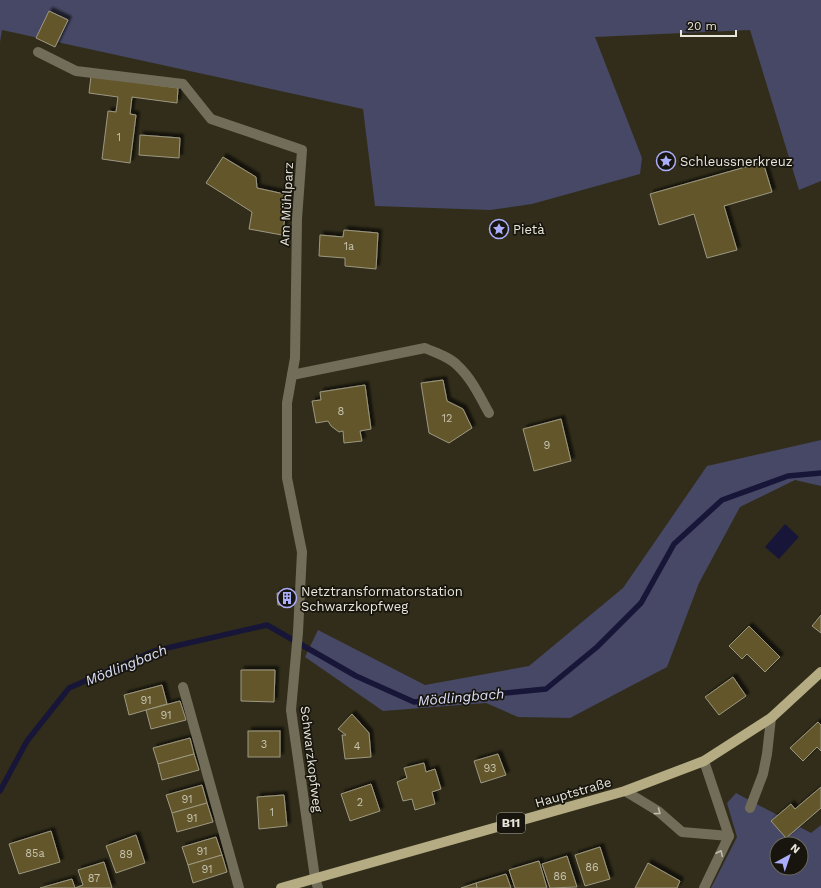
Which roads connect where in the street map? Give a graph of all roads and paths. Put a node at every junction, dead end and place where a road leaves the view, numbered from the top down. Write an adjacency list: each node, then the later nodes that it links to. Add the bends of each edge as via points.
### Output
1 (38, 52): 2 (street, Am Mühlparz, via 76,71 183,84 211,119 302,150 297,219)
2 (295, 358): 3 (street, Schwarzkopfweg)
3 (292, 376): 4 (street, via 425,348 457,365 472,382); 12 (street, Schwarzkopfweg, via 287,404 287,478 302,552 291,710)
4 (489, 413)
5 (821, 672): 7 (main road, Hauptstraße / B11)
6 (183, 687): 13 (street)
7 (771, 718): 8 (main road, Hauptstraße / B11); 10 (street, via 763,774)
8 (704, 761): 9 (main road, Hauptstraße / B11); 11 (street)
9 (625, 791): 11 (street, one-way to 11, via 658,811 682,832); 12 (main road, Hauptstraße / B11)
10 (750, 808)
11 (729, 836): 16 (street, one-way to 11)
12 (315, 878): 14 (main road, Hauptstraße / B11); 15 (street, Schwarzkopfweg)
13 (239, 888)
14 (281, 888)
15 (318, 888)
16 (704, 888)

